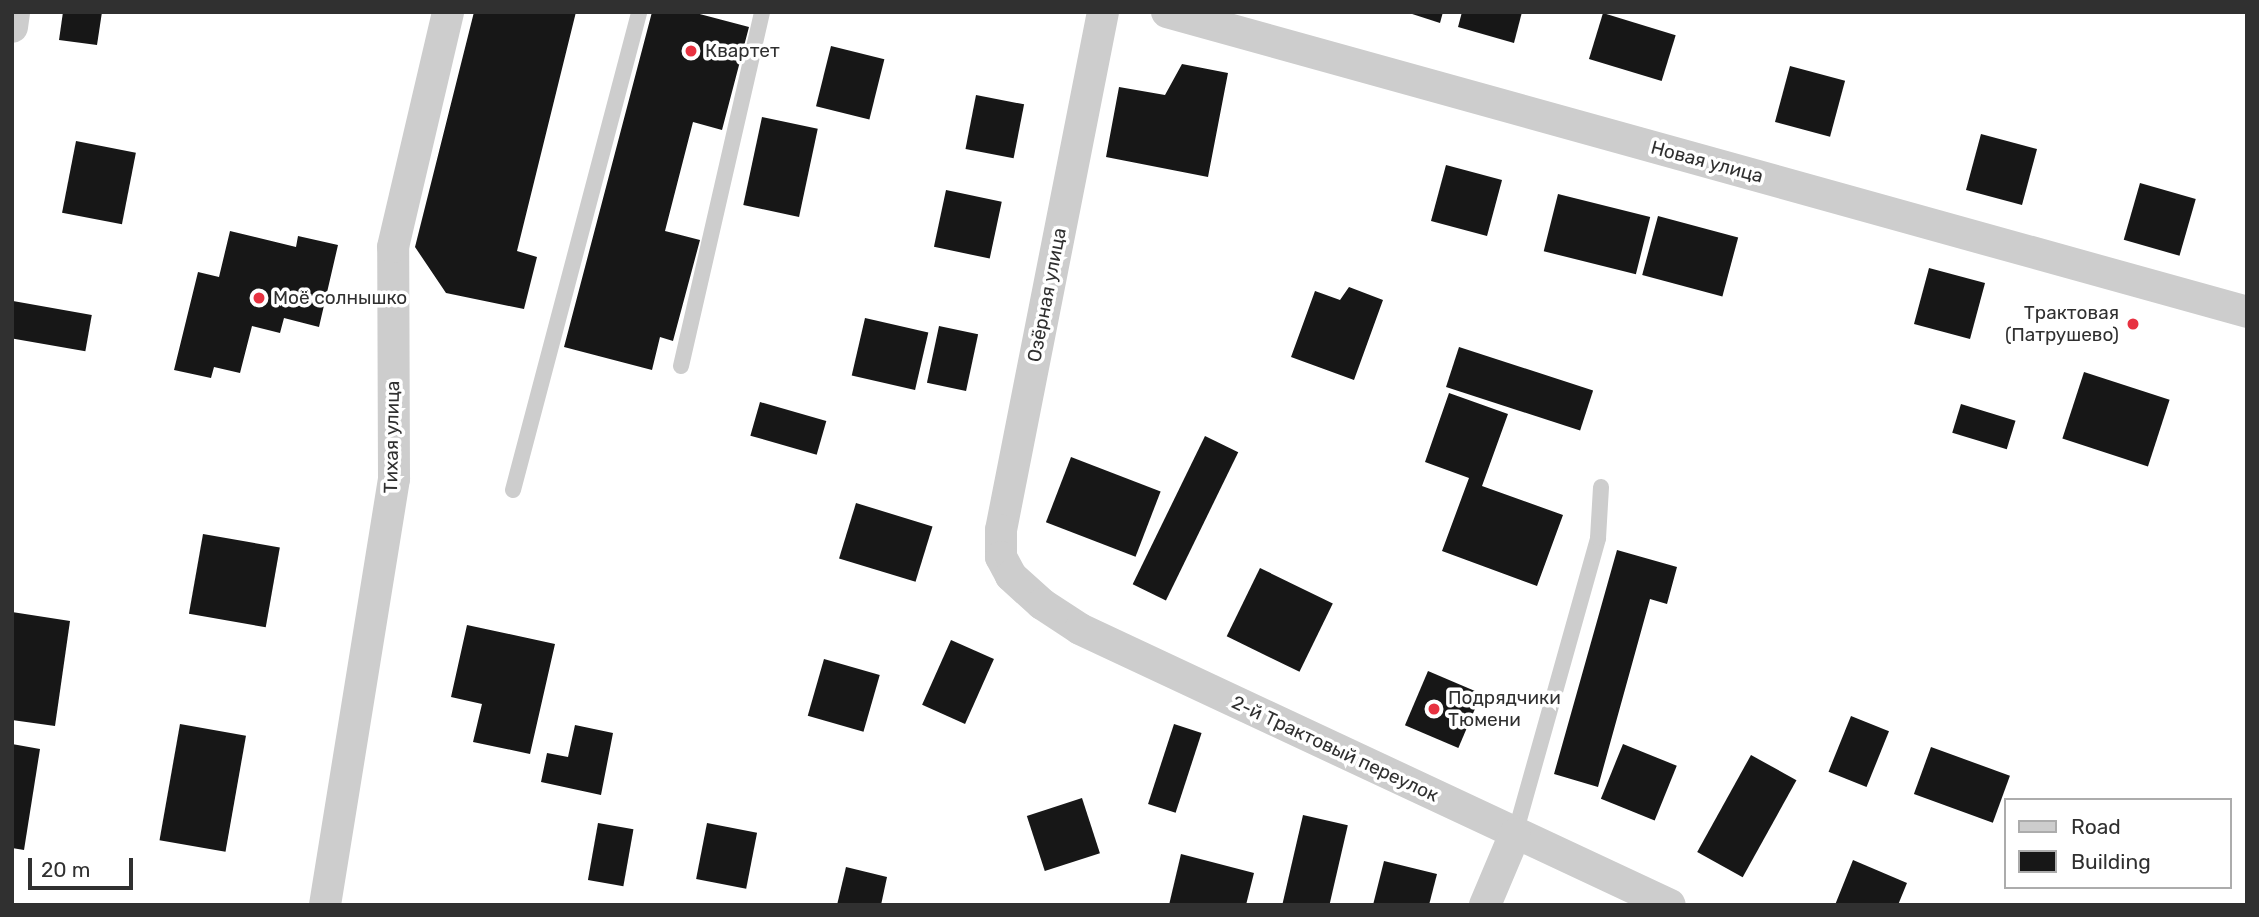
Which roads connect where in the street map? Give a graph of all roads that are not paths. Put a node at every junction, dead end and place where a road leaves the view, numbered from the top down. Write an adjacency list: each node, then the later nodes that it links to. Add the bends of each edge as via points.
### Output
1 (14, 12): 7 (street)
2 (448, 12): 14 (street, Тихая улица, via 393,247 394,480)
3 (639, 12): 11 (lane)
4 (762, 12): 9 (lane)
5 (1102, 12): 12 (street, Озёрная улица, via 1002,530 1002,557)
6 (1167, 12): 8 (street, Новая улица)
7 (12, 27)
8 (2247, 312)
9 (681, 366)
10 (1601, 487): 13 (lane, via 1598,538)
11 (513, 490)
12 (1011, 576): 13 (street, 2-й Трактовый переулок, via 1080,629)
13 (1515, 834): 15 (street); 16 (street, 2-й Трактовый переулок)
14 (325, 905)
15 (1485, 905)
16 (1670, 905)

